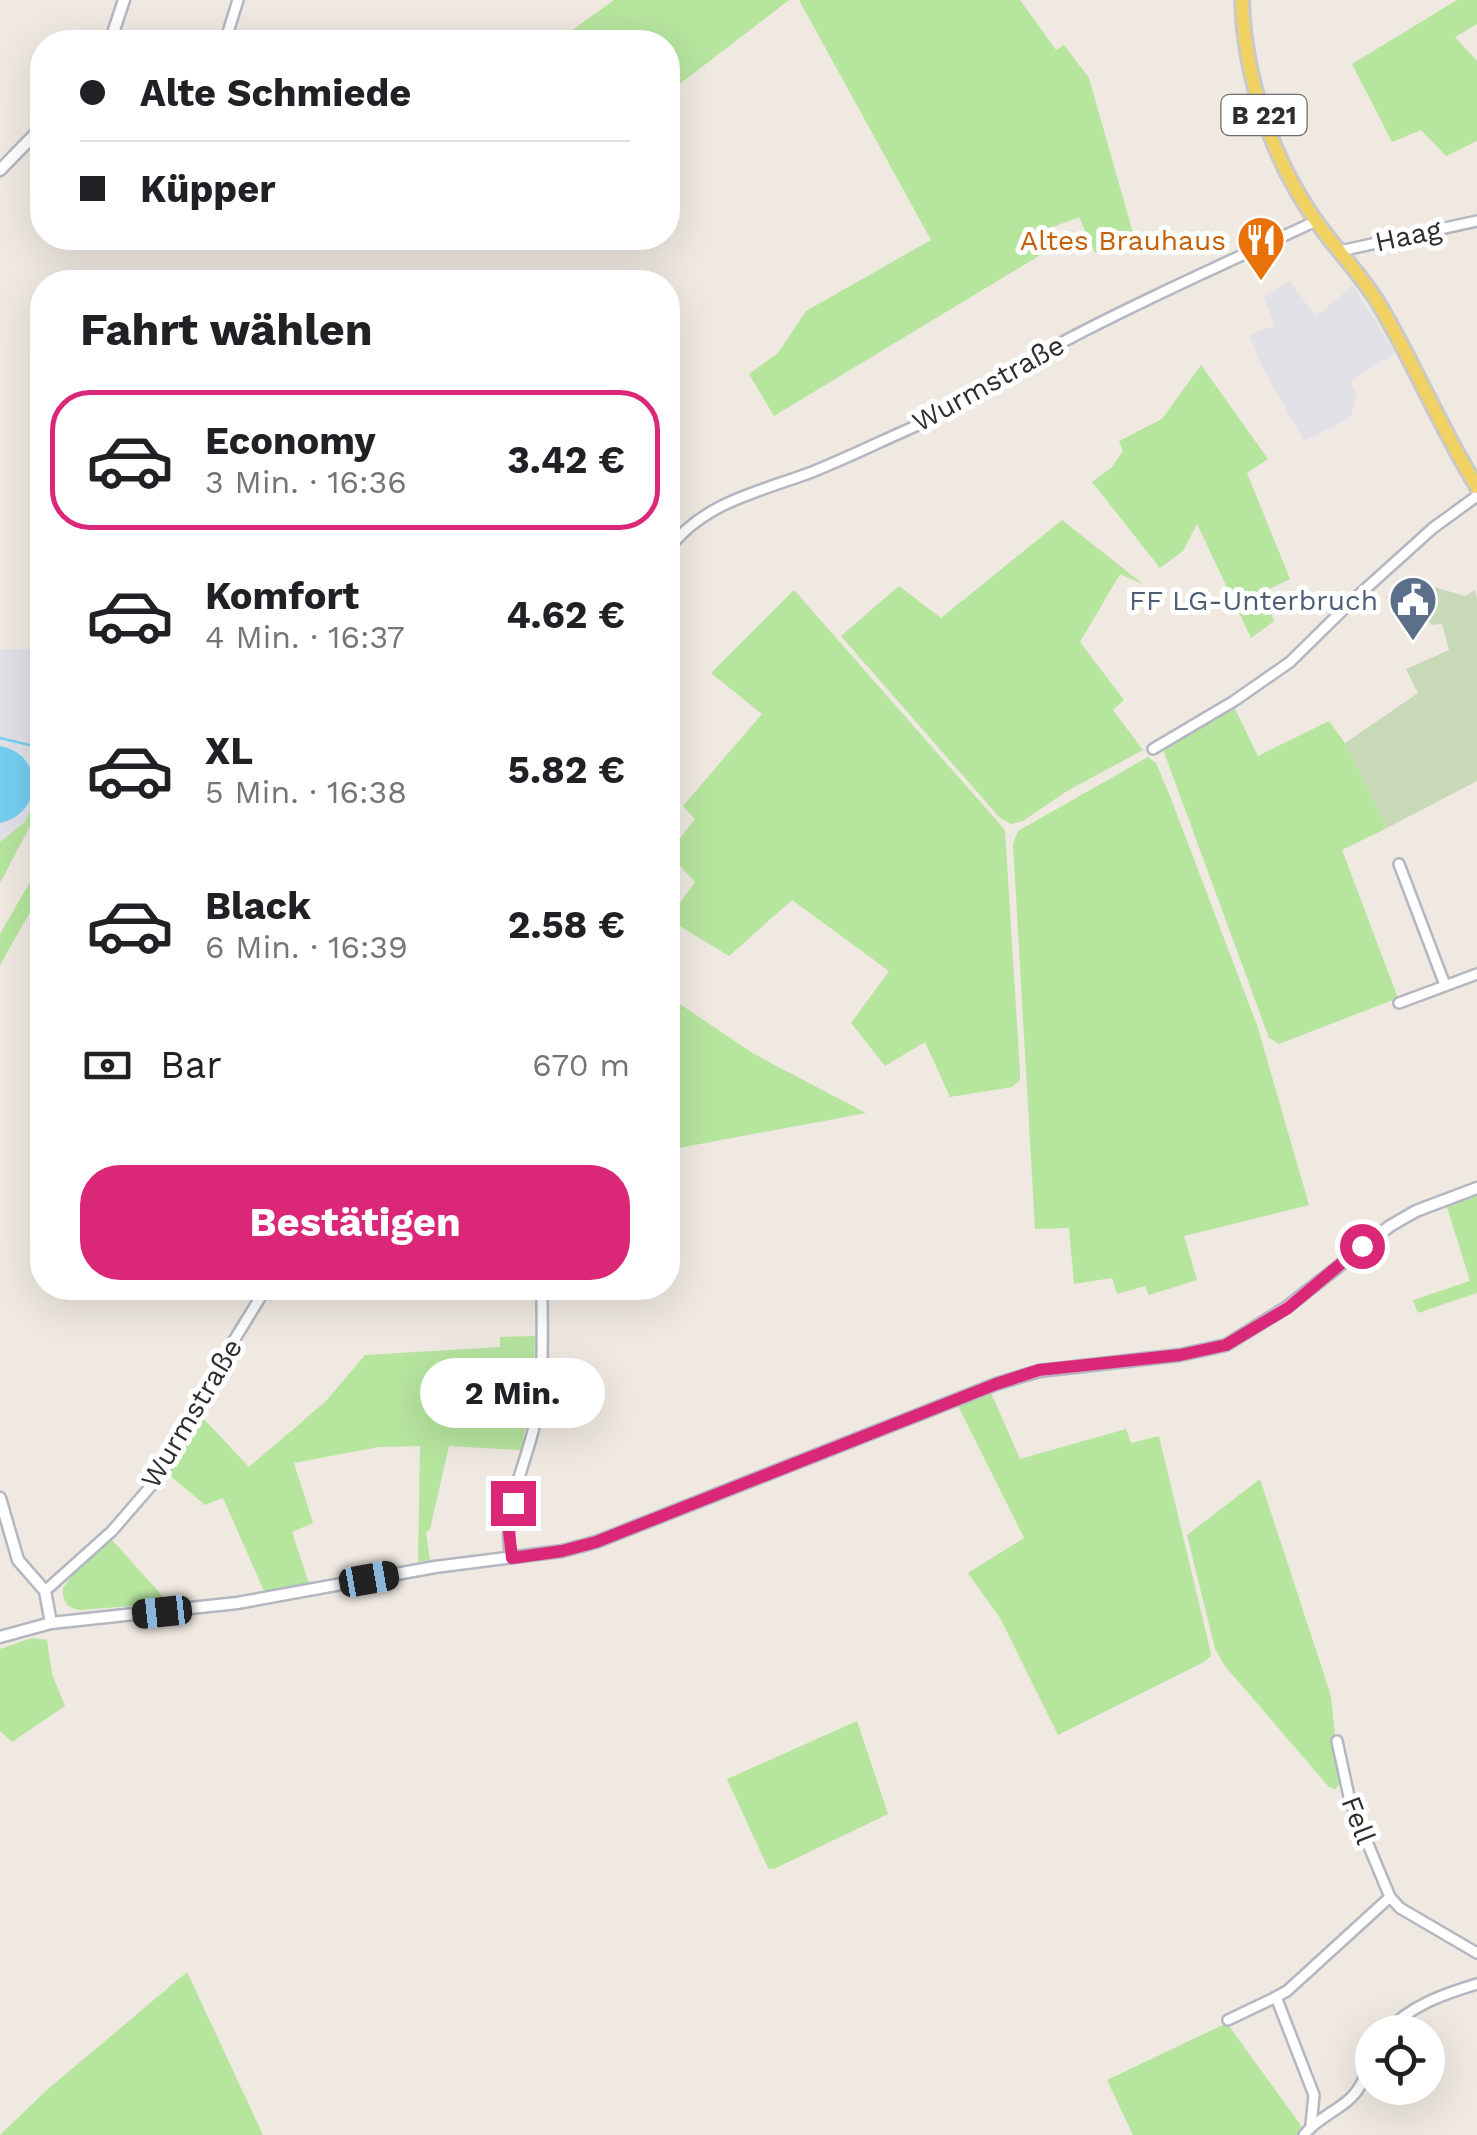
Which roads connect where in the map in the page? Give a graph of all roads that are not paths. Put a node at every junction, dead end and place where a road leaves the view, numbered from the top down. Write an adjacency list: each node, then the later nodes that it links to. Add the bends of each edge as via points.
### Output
1 (124, 0): 4 (street)
2 (238, 0): 5 (street)
3 (1242, 0): 8 (main road, B 221, via 1255,88)
4 (114, 30)
5 (229, 30)
6 (30, 139): 7 (street)
7 (0, 170)
8 (1316, 221): 10 (main road, B 221); 13 (street, Wurmstraße, via 1096,324 922,423 715,508)
9 (1477, 221): 10 (street, Haag)
10 (1340, 251): 11 (main road, B 221, via 1379,303)
11 (1475, 479)
12 (1477, 496): 14 (street, via 1433,528 1290,662)
13 (680, 537)
14 (1153, 749)
15 (1399, 864): 17 (street)
16 (1477, 974): 17 (street)
17 (1446, 984): 18 (street)
18 (1399, 1003)
19 (1477, 1188): 23 (street, via 1390,1226 1288,1308 1226,1345 1039,1370 596,1542)
20 (259, 1300): 24 (street, Wurmstraße, via 163,1472 112,1531)
21 (542, 1300): 23 (street, via 537,1414 508,1523)
22 (0, 1498): 24 (street, via 18,1560)
23 (512, 1558): 25 (street, via 237,1603)
24 (45, 1591): 25 (street)
25 (51, 1623): 26 (street)
26 (0, 1638)
27 (1337, 1741): 28 (street, Fell, via 1350,1801)
28 (1390, 1897): 29 (street); 31 (street)
29 (1477, 1952)
30 (1477, 1984): 32 (street)
31 (1276, 1997): 33 (street); 35 (street)
32 (1404, 2015)
33 (1228, 2020)
34 (1355, 2092): 36 (street)
35 (1314, 2095): 36 (street); 37 (street)
36 (1335, 2108): 37 (street)
37 (1311, 2126): 38 (street)
38 (1304, 2135)

